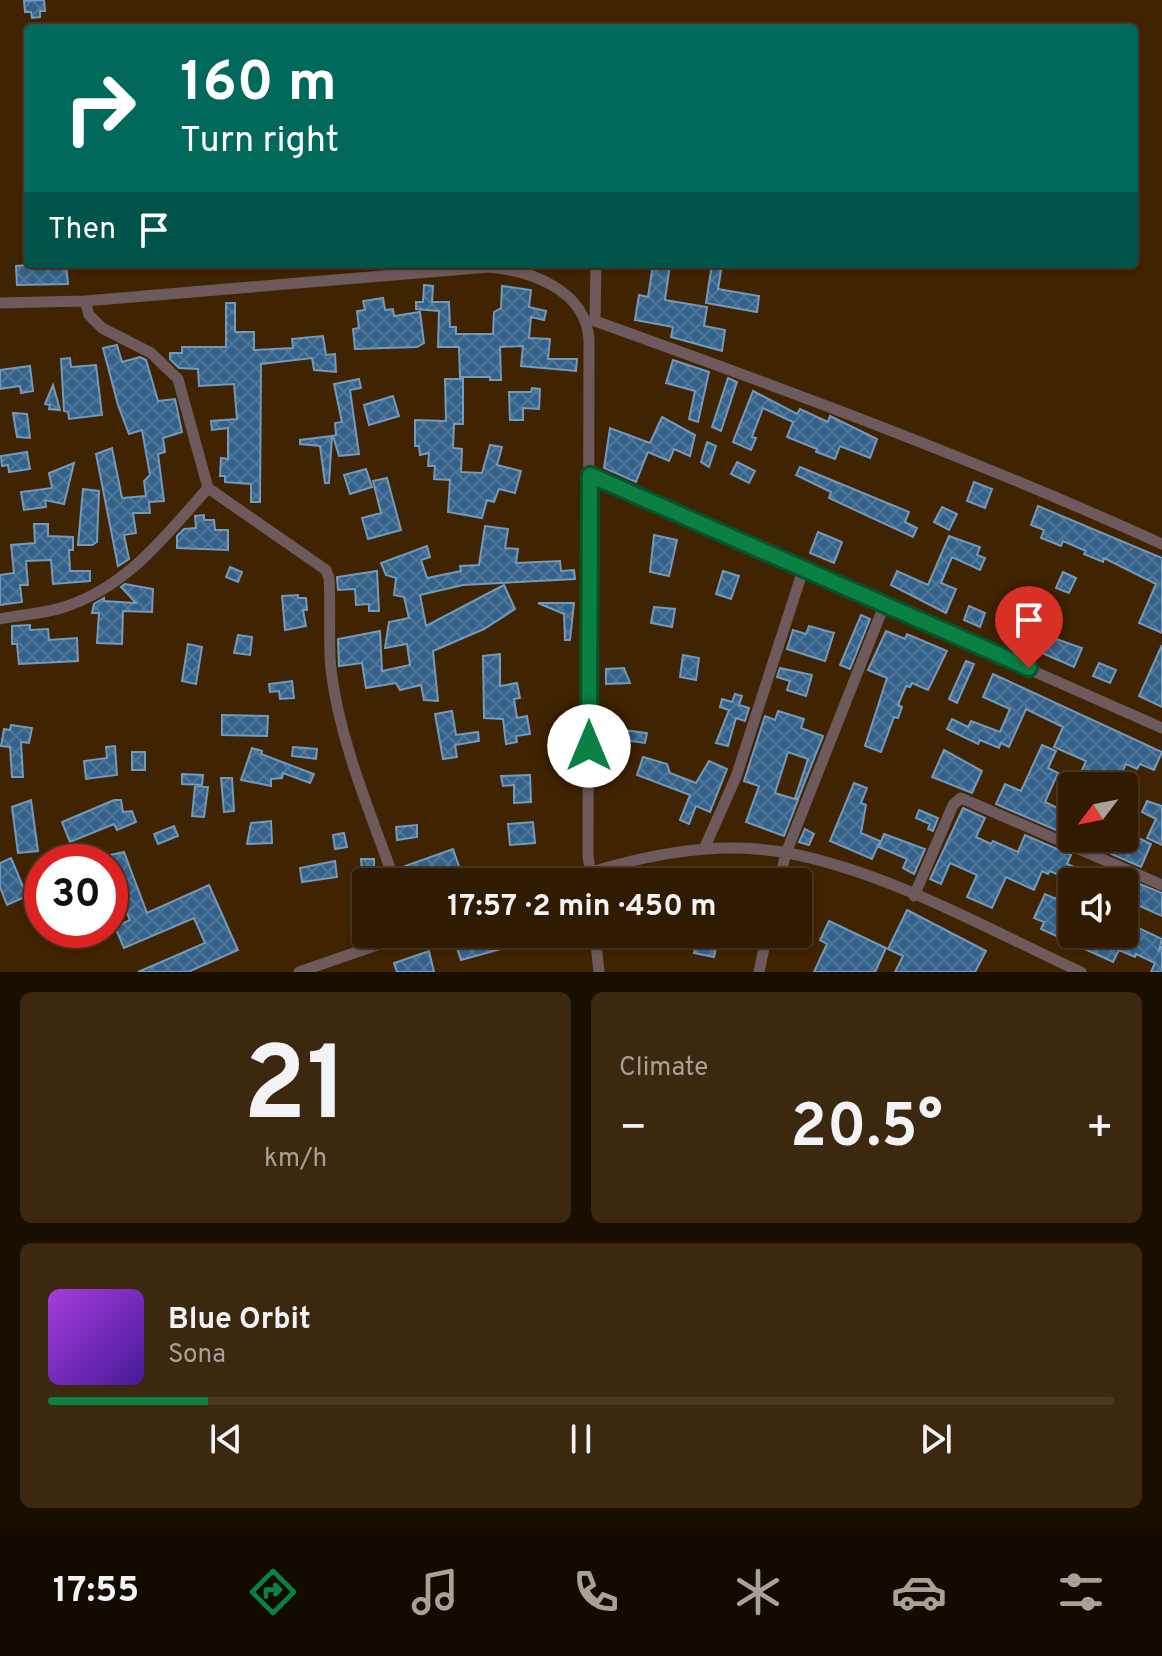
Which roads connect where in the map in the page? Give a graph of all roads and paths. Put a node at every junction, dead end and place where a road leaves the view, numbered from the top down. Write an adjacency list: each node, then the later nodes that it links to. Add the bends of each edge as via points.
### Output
1 (477, 268): 4 (street)
2 (495, 268): 6 (street, via 520,272 569,297 588,322)
3 (596, 268): 8 (street, via 595,321 1022,481)
4 (85, 301): 5 (street); 7 (street, via 89,315 102,328 151,353 178,379)
5 (0, 303)
6 (590, 475): 9 (street); 16 (street)
7 (208, 488): 11 (street, via 153,552 102,593 54,610); 15 (street, via 326,570 338,704)
8 (1162, 544)
9 (804, 567): 10 (street); 13 (street, via 736,777)
10 (885, 603): 12 (street); 14 (street)
11 (0, 619)
12 (1162, 728)
13 (704, 849): 14 (street); 17 (street)
14 (786, 853): 18 (street); 20 (street, via 845,868)
15 (390, 868)
16 (591, 868)
17 (619, 868)
18 (782, 868)
19 (1162, 885): 20 (street, via 964,797 953,805)
20 (914, 896): 27 (street)
21 (368, 948): 24 (street)
22 (596, 948): 25 (street)
23 (764, 948): 26 (street)
24 (299, 972)
25 (599, 972)
26 (759, 972)
27 (1081, 972)

